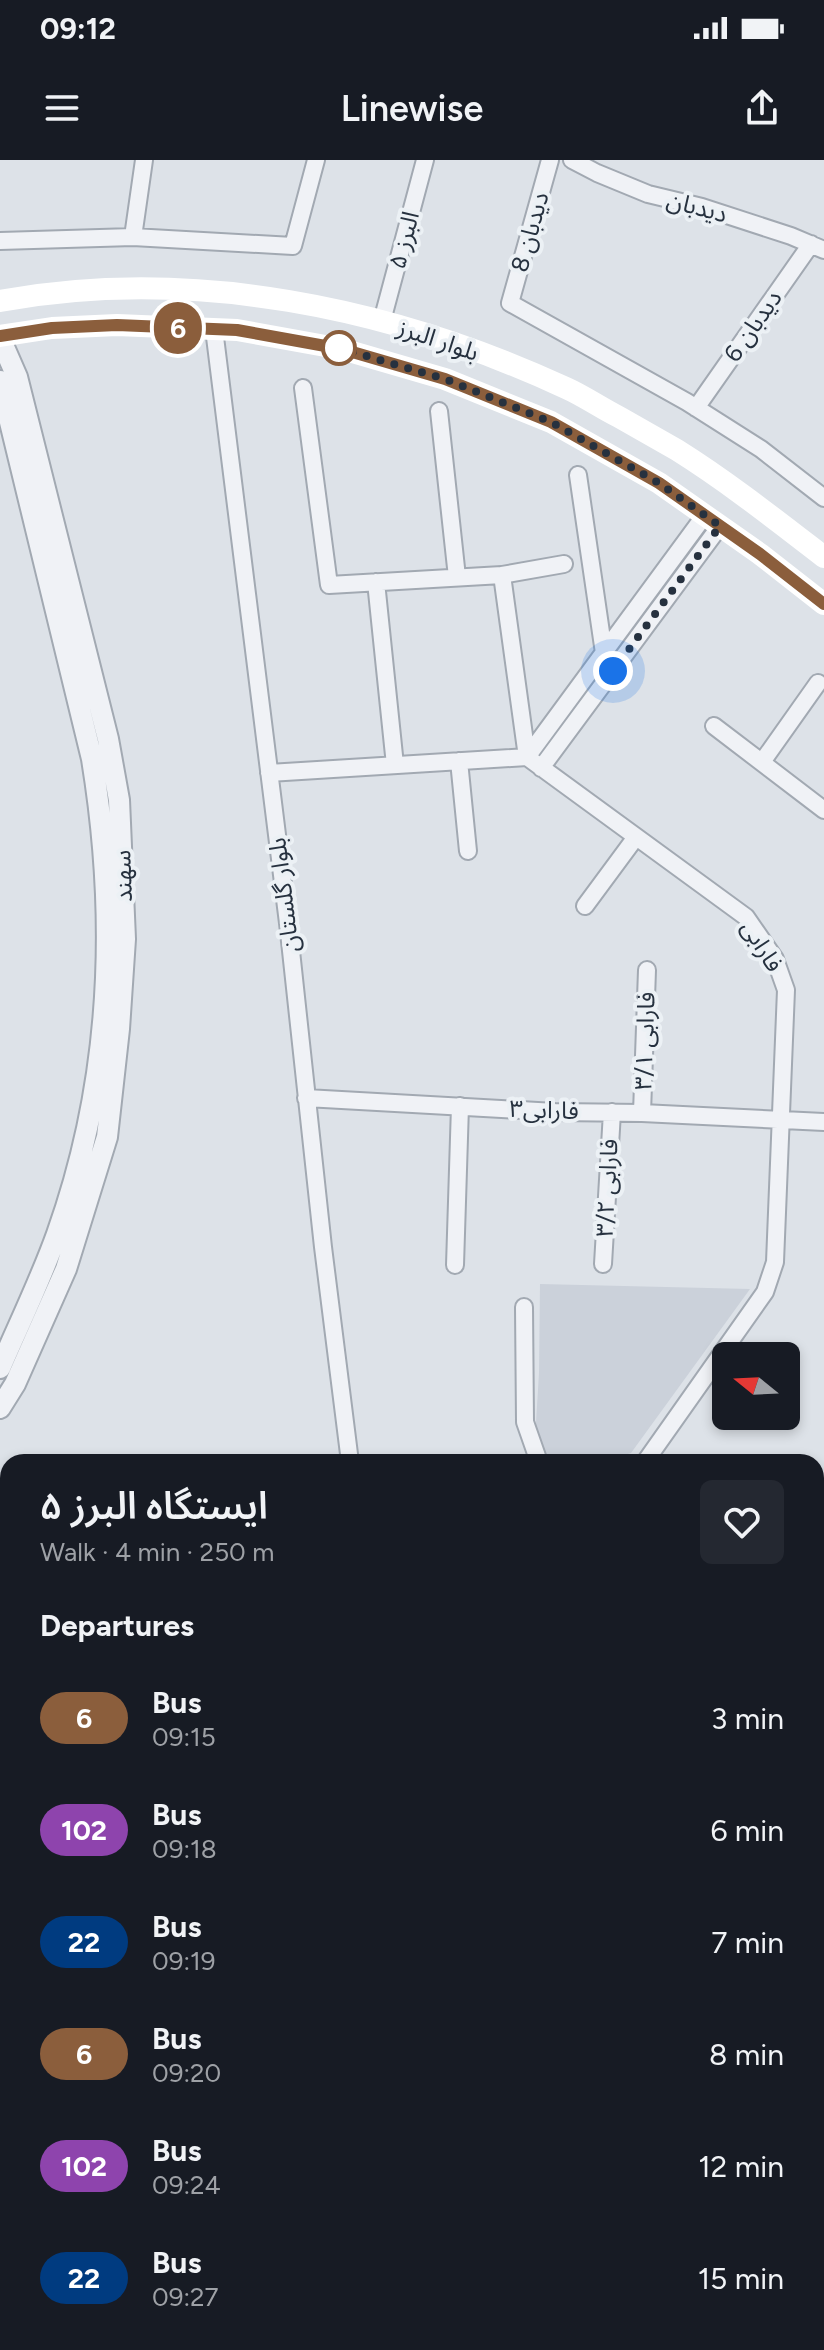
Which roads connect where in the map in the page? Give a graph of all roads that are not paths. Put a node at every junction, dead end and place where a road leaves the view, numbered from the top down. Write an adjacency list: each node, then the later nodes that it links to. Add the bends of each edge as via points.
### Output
1 (144, 160): 6 (street)
2 (316, 160): 6 (street, via 293,246)
3 (425, 160): 10 (street, البرز ۵)
4 (550, 160): 15 (street, دیدبان 8, via 510,303)
5 (572, 160): 8 (street, دیدبان, via 648,194)
6 (133, 237): 7 (street)
7 (0, 241)
8 (817, 247): 15 (street, دیدبان 6)
9 (0, 301): 10 (main road, بلوار البرز, via 117,288 241,293)
10 (382, 321): 20 (main road, بلوار البرز, via 567,388 679,451)
11 (214, 329): 12 (main road, بلوار البرز, via 117,325); 19 (main road, بلوار البرز, via 342,349 445,379 551,422 659,483); 33 (street, بلوار گلستان)
12 (0, 337): 49 (street, سهند, via 17,377 108,739 119,800 125,939 107,1137 66,1269)
13 (0, 381): 48 (street, سهند, via 92,759 107,880 108,947 101,1054 74,1179 57,1235)
14 (303, 388): 24 (street, via 329,585)
15 (696, 408): 18 (street)
16 (439, 411): 23 (street)
17 (578, 475): 26 (street)
18 (824, 498)
19 (713, 521): 25 (main road, بلوار البرز); 26 (street); 30 (street)
20 (824, 557)
21 (564, 564): 22 (street)
22 (502, 575): 23 (street); 30 (street)
23 (457, 577): 24 (street)
24 (376, 582): 32 (street)
25 (824, 604)
26 (604, 653): 30 (street)
27 (818, 683): 31 (street)
28 (714, 726): 31 (street)
29 (459, 761): 30 (street); 32 (street); 36 (street)
30 (534, 762): 35 (street, فارابی)
31 (762, 762): 34 (street)
32 (395, 765): 33 (street)
33 (269, 773): 39 (street, بلوار گلستان)
34 (824, 810)
35 (636, 837): 37 (street); 43 (street, فارابی, via 746,917 775,959 786,990)
36 (468, 851)
37 (585, 906)
38 (647, 970): 42 (street, فارابی ۳/۱)
39 (306, 1098): 40 (street, فارابی۳); 50 (street, بلوار گلستان)
40 (460, 1106): 41 (street, فارابی۳); 46 (street)
41 (612, 1112): 42 (street, فارابی۳); 45 (street, فارابی ۳/۲)
42 (642, 1113): 43 (street, فارابی۳)
43 (782, 1119): 44 (street, فارابی۳); 52 (street, فارابی, via 775,1262 765,1292)
44 (824, 1122)
45 (603, 1264)
46 (455, 1265)
47 (524, 1307): 51 (street, via 525,1422)
48 (0, 1368)
49 (0, 1408)
50 (349, 1454)
51 (536, 1454)
52 (653, 1454)

